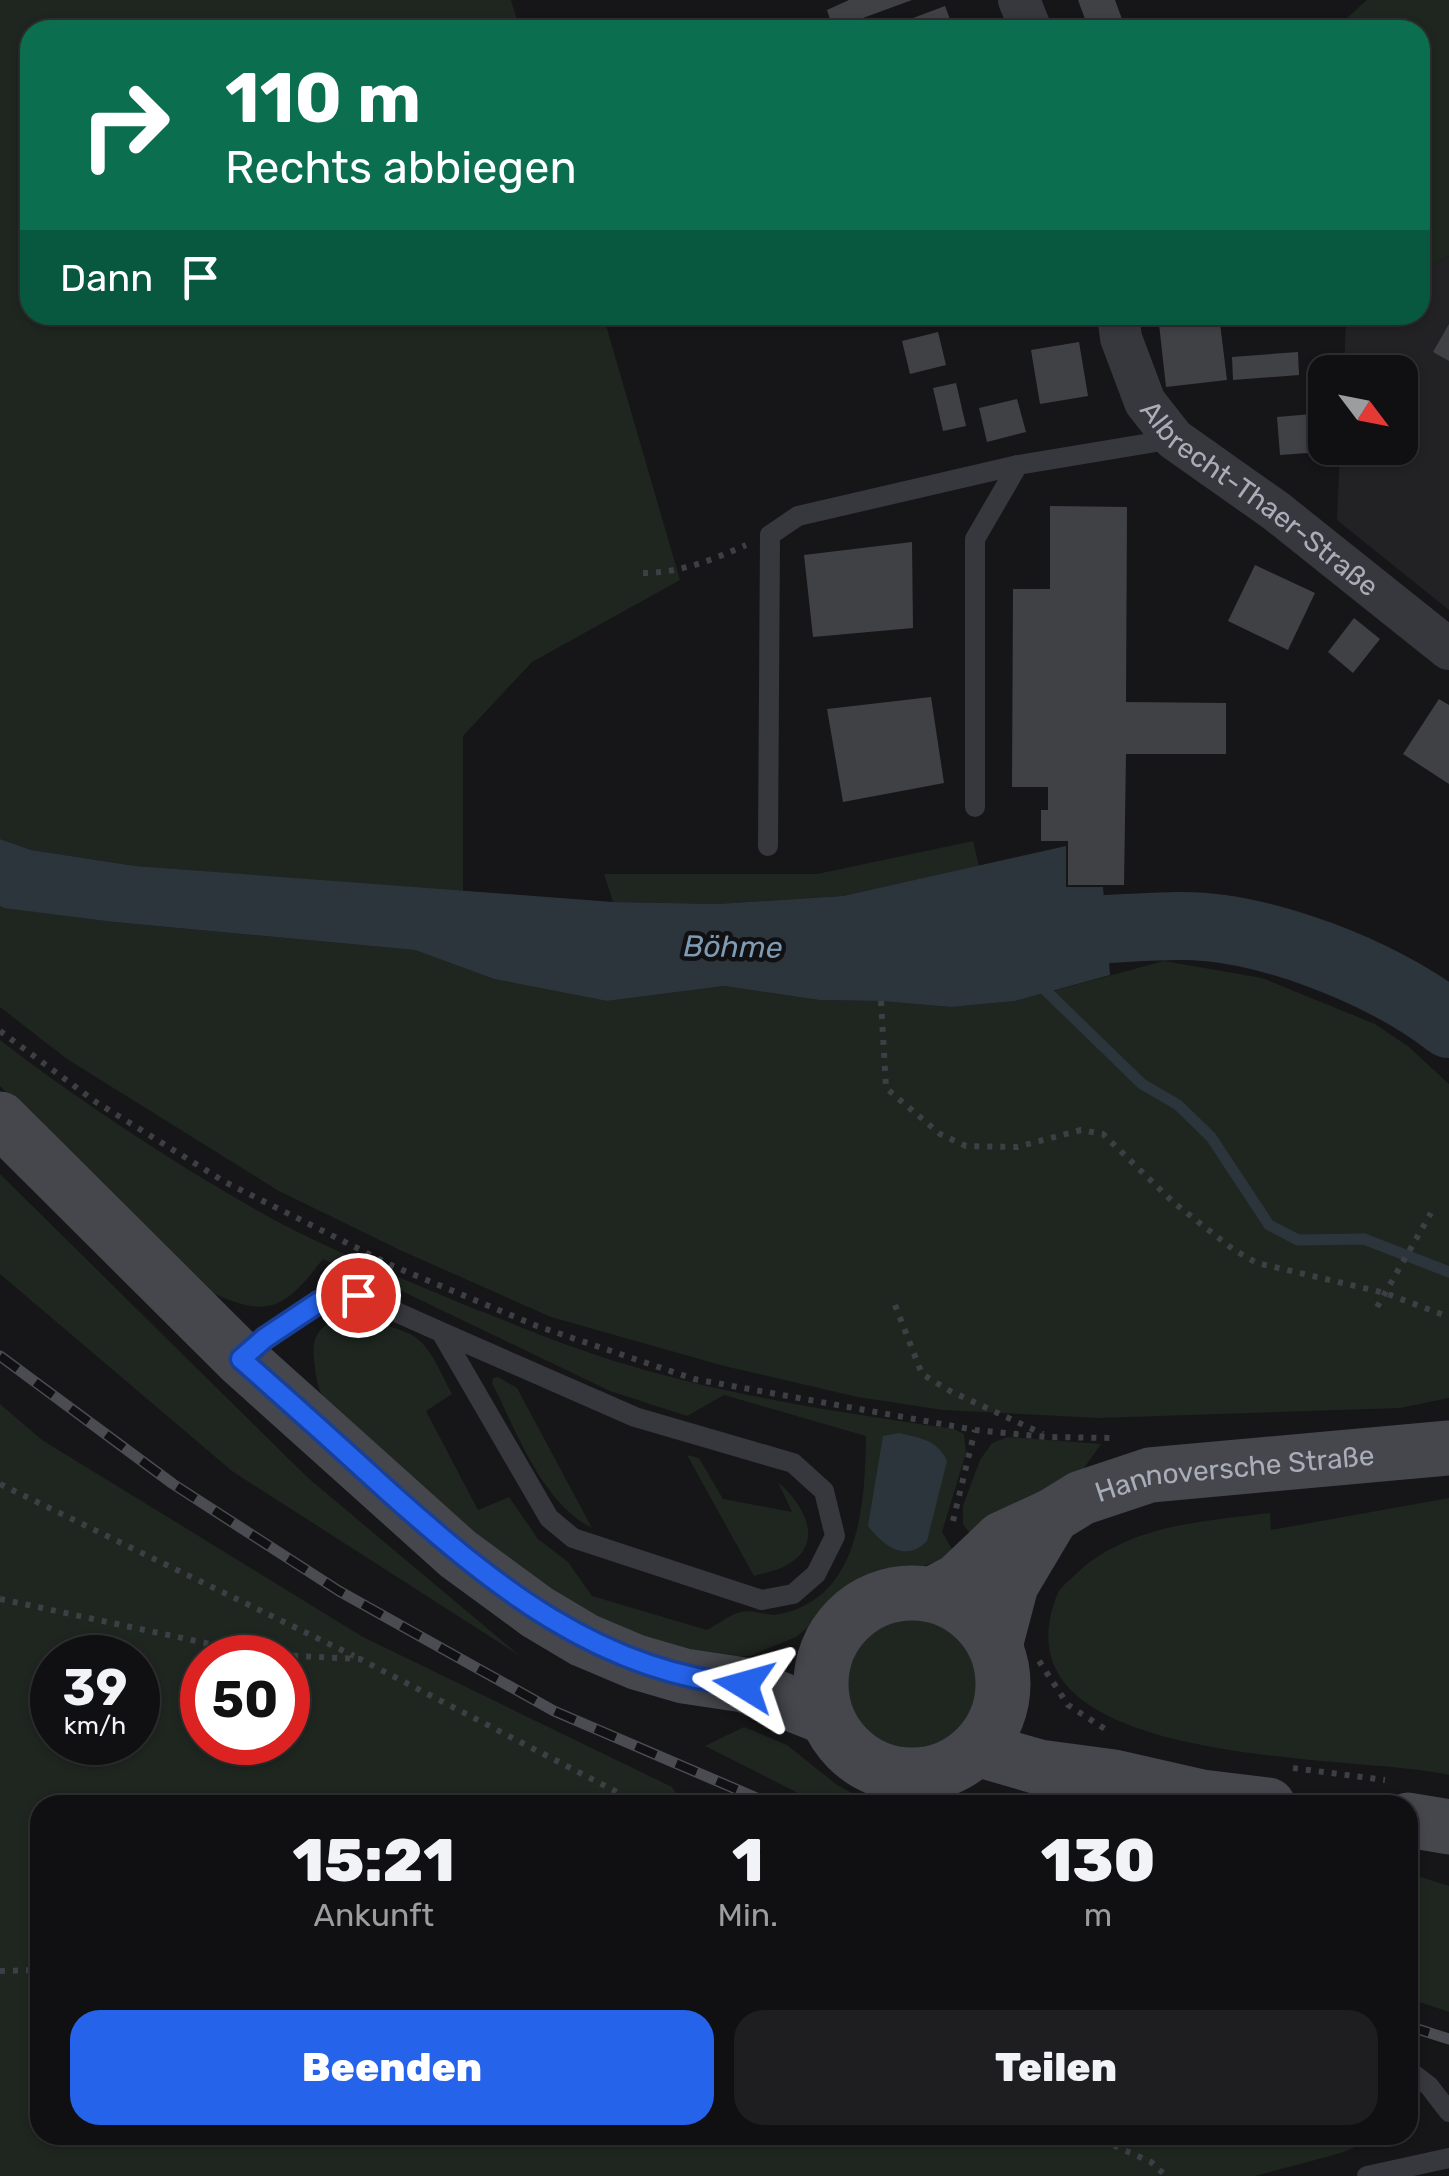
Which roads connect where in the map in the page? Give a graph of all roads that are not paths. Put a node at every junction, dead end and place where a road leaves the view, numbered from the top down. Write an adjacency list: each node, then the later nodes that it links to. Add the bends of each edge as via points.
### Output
1 (1119, 325): 2 (street, Albrecht-Thaer-Straße, via 1145,402)
2 (1174, 440): 3 (lane); 4 (street, Albrecht-Thaer-Straße)
3 (1018, 465): 5 (lane, via 975,540); 6 (lane, via 798,516 770,534)
4 (1449, 649)
5 (975, 808)
6 (768, 846)
7 (0, 1119): 9 (main road)
8 (441, 1332): 8 (lane, via 549,1518 573,1538 762,1600 793,1594 816,1574 835,1536 824,1491 794,1464 635,1418); 9 (lane, via 358,1295 319,1302)
9 (241, 1359): 15 (main road, via 458,1554 537,1612 636,1662)
10 (1437, 1450): 11 (main road, Hannoversche Straße, via 1150,1476 1080,1498)
11 (1052, 1516): 12 (main road, Hannoversche Straße, via 1002,1538 958,1581); 14 (main road, via 1012,1585)
12 (933, 1594): 13 (main road, via 906,1592 858,1609); 14 (main road, via 980,1623)
13 (826, 1650): 15 (main road); 16 (main road, via 820,1672)
14 (1011, 1666): 17 (main road, via 998,1716); 18 (main road)
15 (744, 1685): 16 (main road)
16 (826, 1717): 17 (main road, via 857,1758 906,1776 956,1765)
17 (977, 1749): 18 (main road, via 1040,1767)
18 (1117, 1756): 19 (main road, via 1166,1791)
19 (1277, 1786)
20 (1418, 1810): 21 (main road)
21 (1449, 1827)
22 (1418, 2078): 23 (lane)
23 (1449, 2112)
24 (1449, 2158): 25 (lane)
25 (1368, 2176)

